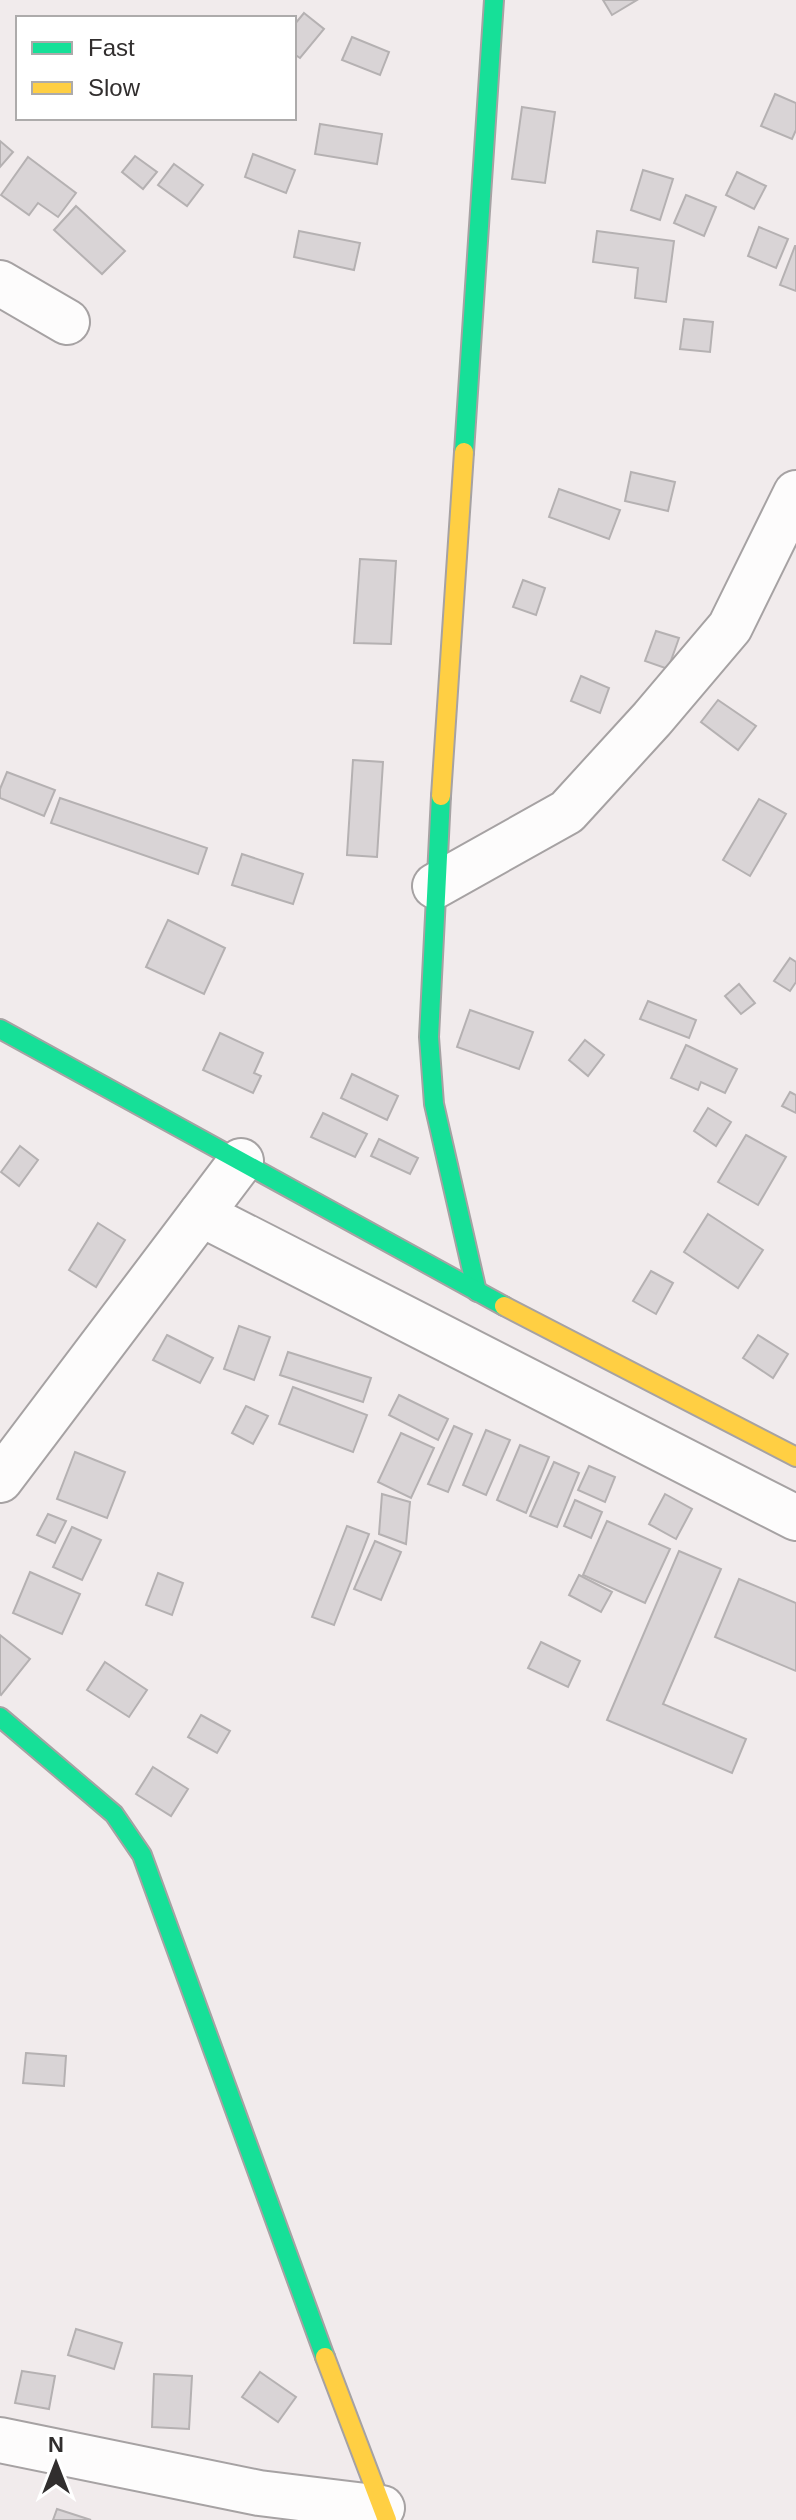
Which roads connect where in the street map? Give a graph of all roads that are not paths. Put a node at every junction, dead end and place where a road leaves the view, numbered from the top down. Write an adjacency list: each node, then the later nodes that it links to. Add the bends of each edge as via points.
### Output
1 (494, 0): 5 (street)
2 (0, 283): 3 (street)
3 (67, 322)
4 (796, 493): 5 (street, via 730,627 631,743 567,812)
5 (435, 886): 9 (street, via 429,1037 434,1104)
6 (0, 1029): 7 (street)
7 (241, 1161): 8 (street); 9 (street)
8 (201, 1214): 11 (street); 12 (street)
9 (477, 1292): 10 (street)
10 (796, 1457)
11 (0, 1480)
12 (796, 1518)
13 (0, 1717): 15 (street, via 114,1814 142,1855)
14 (0, 2440): 15 (street)
15 (384, 2514)

